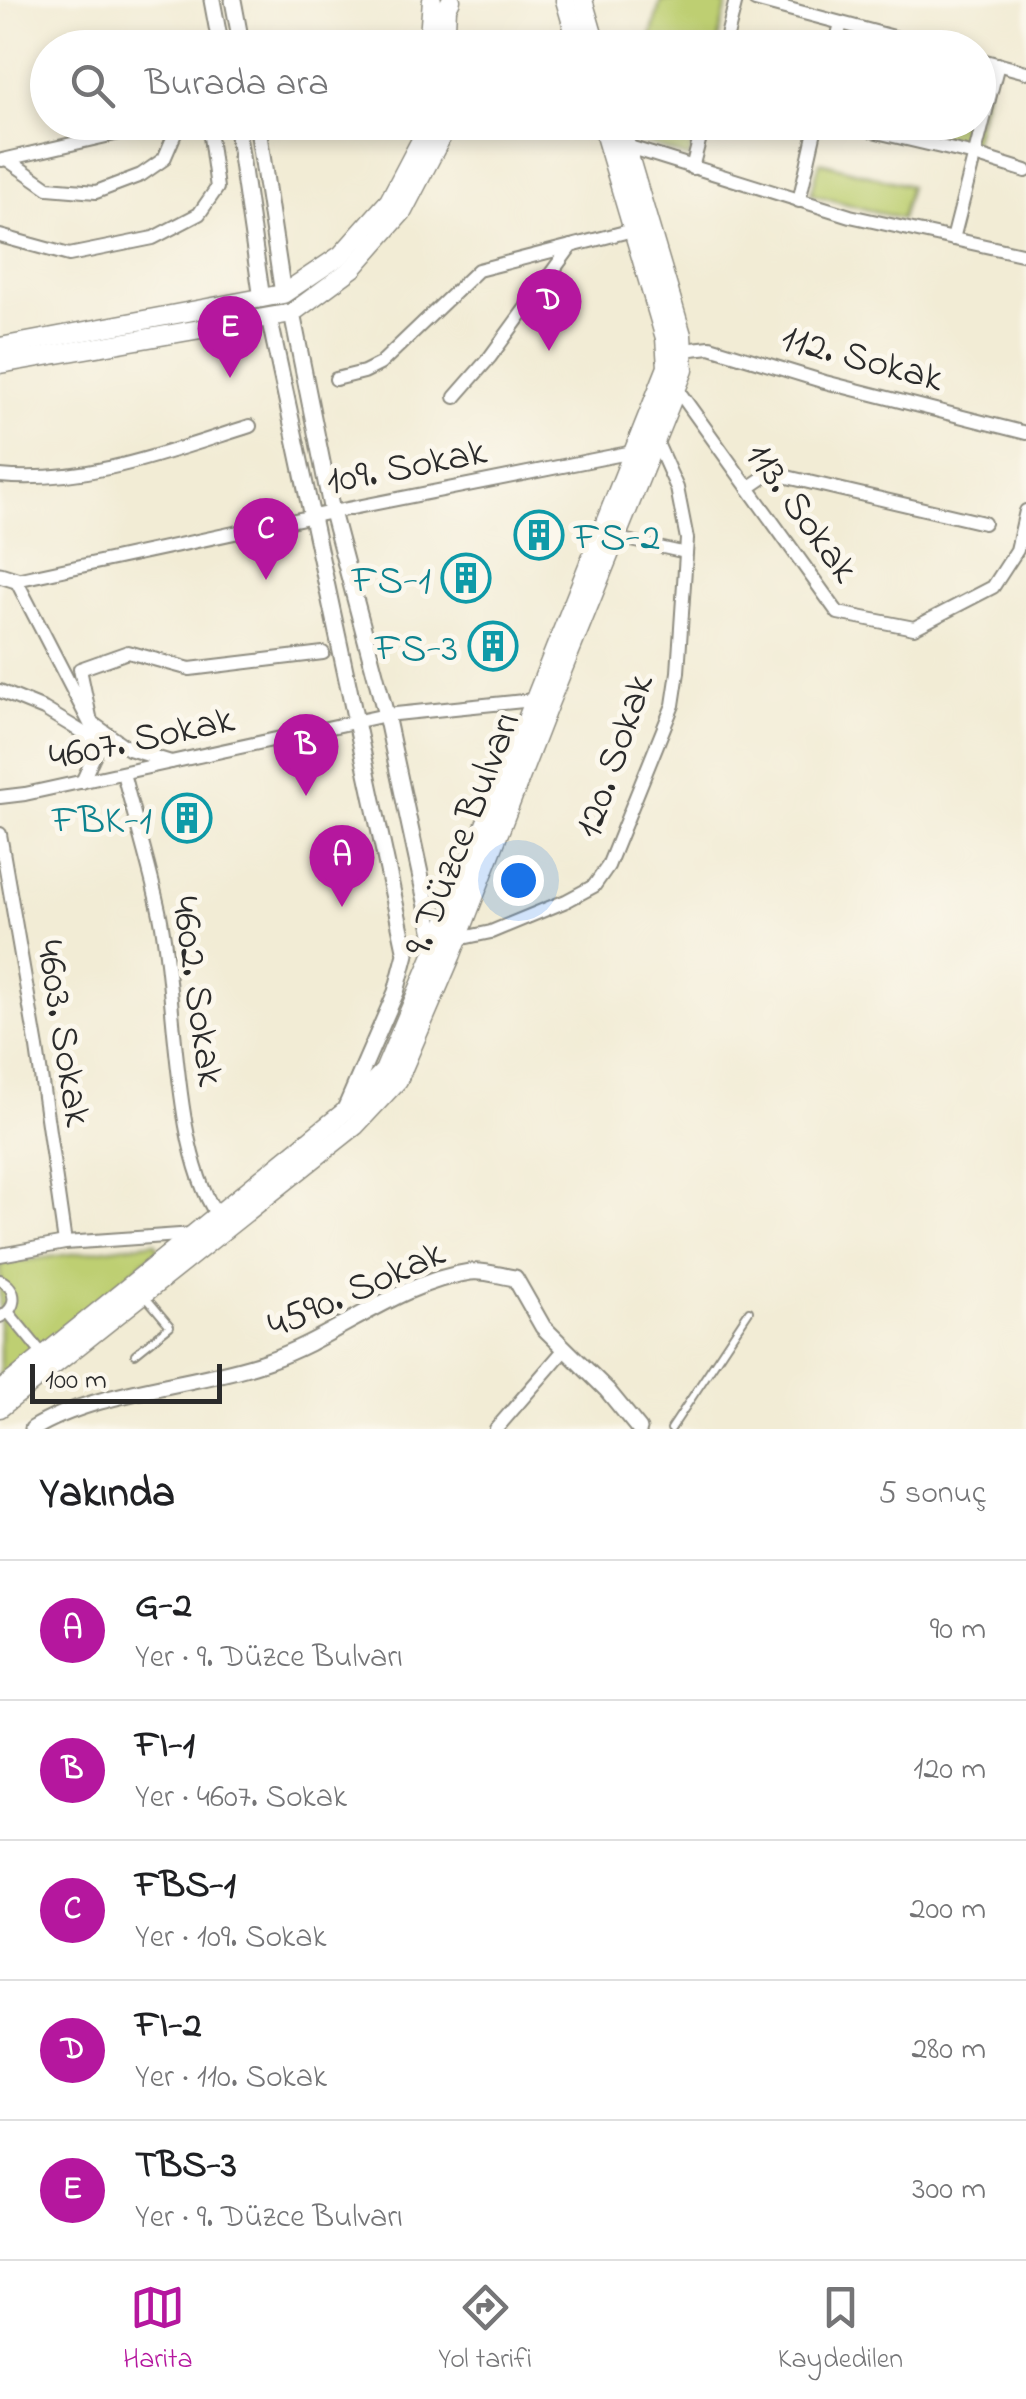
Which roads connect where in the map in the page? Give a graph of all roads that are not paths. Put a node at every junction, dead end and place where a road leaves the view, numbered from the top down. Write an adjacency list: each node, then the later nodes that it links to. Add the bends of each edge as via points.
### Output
1 (212, 0): 9 (street)
2 (233, 0): 10 (street)
3 (565, 0): 13 (main road)
4 (583, 0): 14 (main road)
5 (736, 0): 15 (street)
6 (755, 0): 8 (street)
7 (443, 2): 11 (main road); 12 (main road)
8 (841, 23): 16 (street); 17 (street)
9 (218, 30)
10 (239, 30)
11 (434, 30)
12 (444, 30)
13 (574, 30)
14 (592, 30)
15 (728, 30)
16 (839, 30)
17 (867, 30)
18 (998, 64): 19 (street); 20 (street)
19 (996, 72)
20 (1026, 72)
21 (90, 140): 36 (street)
22 (172, 140): 36 (street, via 164,159 96,192 48,188)
23 (210, 140): 41 (street, via 217,188 199,214 153,238 69,255)
24 (239, 140): 46 (street)
25 (260, 140): 45 (street)
26 (421, 140): 45 (main road, via 388,201 341,255)
27 (440, 140): 47 (main road, via 403,211 353,268)
28 (606, 140): 40 (main road, 9. Düzce Bulvarı)
29 (624, 140): 34 (main road, 9. Düzce Bulvarı)
30 (699, 140): 37 (street)
31 (813, 140): 39 (street)
32 (911, 140): 35 (street)
33 (979, 140): 35 (street)
34 (626, 146): 37 (street); 49 (main road, 9. Düzce Bulvarı)
35 (975, 155): 38 (street); 42 (street)
36 (4, 160)
37 (692, 168): 39 (street)
38 (1026, 171)
39 (799, 201): 42 (street)
40 (633, 230): 43 (street); 57 (main road, 9. Düzce Bulvarı, via 665,338 667,367)
41 (0, 236)
42 (953, 239): 44 (street)
43 (571, 246): 51 (street, via 478,270 380,364); 53 (street)
44 (1026, 255)
45 (284, 294): 46 (main road)
46 (265, 308): 47 (main road); 48 (main road); 50 (main road); 62 (street)
47 (292, 313): 61 (street)
48 (0, 346)
49 (683, 350): 52 (main road, 9. Düzce Bulvarı); 55 (street, 112. Sokak, via 710,346)
50 (0, 364)
51 (336, 379)
52 (676, 389): 56 (main road, 9. Düzce Bulvarı); 59 (street, 113. Sokak)
53 (455, 397)
54 (250, 426): 58 (street, via 119,468 37,480)
55 (1026, 433)
56 (656, 441): 64 (main road, 9. Düzce Bulvarı); 65 (street, 120. Sokak, via 678,488)
57 (633, 452): 61 (street, 109. Sokak); 69 (main road, 9. Düzce Bulvarı)
58 (0, 476)
59 (748, 488): 60 (street, 113. Sokak, via 838,614 914,628 992,588 1017,550); 63 (street, via 770,473)
60 (1026, 511)
61 (332, 512): 62 (street, 109. Sokak); 70 (street)
62 (310, 516): 66 (street, 109. Sokak); 72 (street)
63 (984, 523)
64 (618, 538): 65 (street); 79 (main road, 9. Düzce Bulvarı)
65 (686, 552): 79 (street, 120. Sokak, via 672,706 608,866 594,886 566,901 491,932)
66 (8, 578): 71 (street)
67 (322, 653): 71 (street, via 190,669 128,652 80,669)
68 (0, 691): 73 (street)
69 (533, 700): 70 (street, 4607. Sokak); 80 (main road, 9. Düzce Bulvarı)
70 (386, 715): 72 (street, 4607. Sokak); 80 (street)
71 (91, 722): 73 (street); 74 (street, via 129,750)
72 (359, 723): 74 (street, 4607. Sokak); 81 (street, via 406,954)
73 (100, 743): 76 (street)
74 (173, 762): 75 (street, 4607. Sokak)
75 (123, 773): 76 (street, 4607. Sokak); 82 (street, 4602. Sokak, via 160,916 191,1151)
76 (82, 782): 77 (street, 4607. Sokak)
77 (0, 797)
78 (0, 834): 84 (street, 4603. Sokak)
79 (458, 938): 87 (main road, 9. Düzce Bulvarı, via 398,1080 355,1126)
80 (436, 948): 81 (main road, 9. Düzce Bulvarı, via 384,1071)
81 (343, 1113): 82 (main road, 9. Düzce Bulvarı)
82 (218, 1215): 83 (main road, 9. Düzce Bulvarı)
83 (194, 1234): 84 (street); 92 (main road, 9. Düzce Bulvarı)
84 (66, 1244): 85 (street)
85 (0, 1255)
86 (0, 1280): 89 (street, via 13,1292)
87 (144, 1294): 91 (lane, via 170,1326); 94 (main road, 9. Düzce Bulvarı)
88 (749, 1311): 98 (lane)
89 (4, 1315): 92 (street)
90 (566, 1349): 95 (street, 4590. Sokak, via 543,1327 515,1278 473,1271 420,1286 270,1360 88,1407); 96 (street); 97 (street, 4590. Sokak)
91 (135, 1354)
92 (44, 1356): 93 (main road, 9. Düzce Bulvarı)
93 (0, 1391)
94 (0, 1408)
95 (33, 1429)
96 (496, 1429)
97 (639, 1429)
98 (671, 1429)

